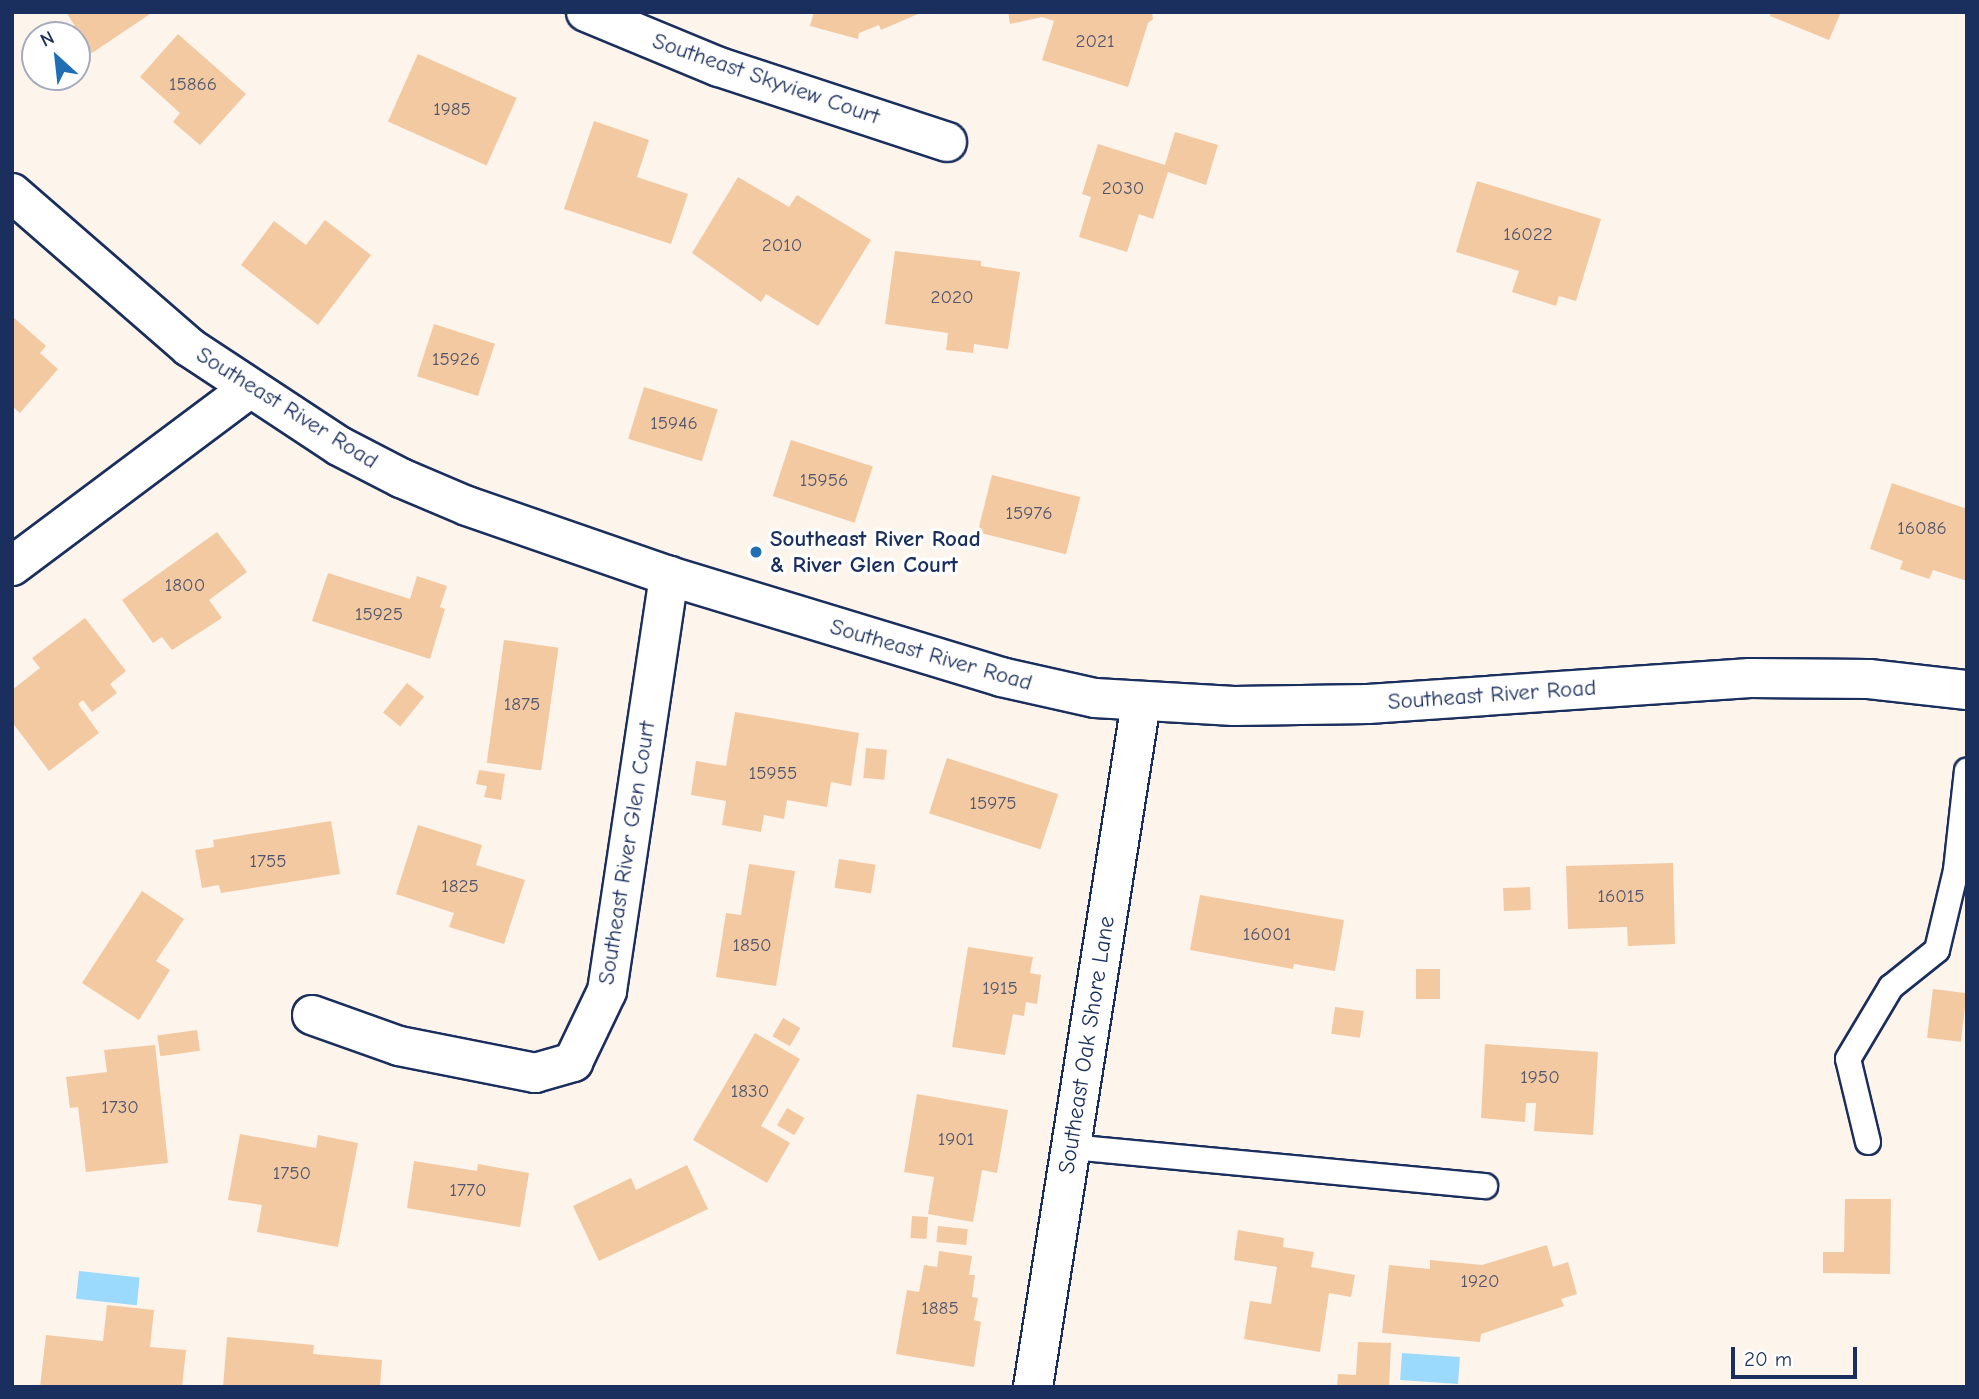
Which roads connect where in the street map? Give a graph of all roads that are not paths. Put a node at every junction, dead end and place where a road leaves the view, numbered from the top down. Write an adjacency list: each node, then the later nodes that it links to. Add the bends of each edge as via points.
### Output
1 (586, 12): 2 (street, Southeast Skyview Court, via 719,67)
2 (947, 142)
3 (12, 193): 4 (street, Southeast River Road, via 144,311)
4 (248, 389): 5 (street); 6 (street, Southeast River Road, via 339,446 401,478 467,506)
5 (12, 566)
6 (669, 576): 8 (street, Southeast River Road, via 967,668 1095,698); 10 (street, Southeast River Glen Court, via 607,991 573,1062 535,1073 400,1046)
7 (1967, 690): 8 (street, Southeast River Road, via 1869,679 1780,677 1368,704)
8 (1141, 703): 12 (street, Southeast Oak Shore Lane)
9 (1967, 771): 11 (lane, via 1956,870 1937,950 1891,987 1848,1059)
10 (312, 1015)
11 (1868, 1142)
12 (1071, 1147): 13 (lane); 14 (street, Southeast Oak Shore Lane)
13 (1485, 1186)
14 (1032, 1387)

